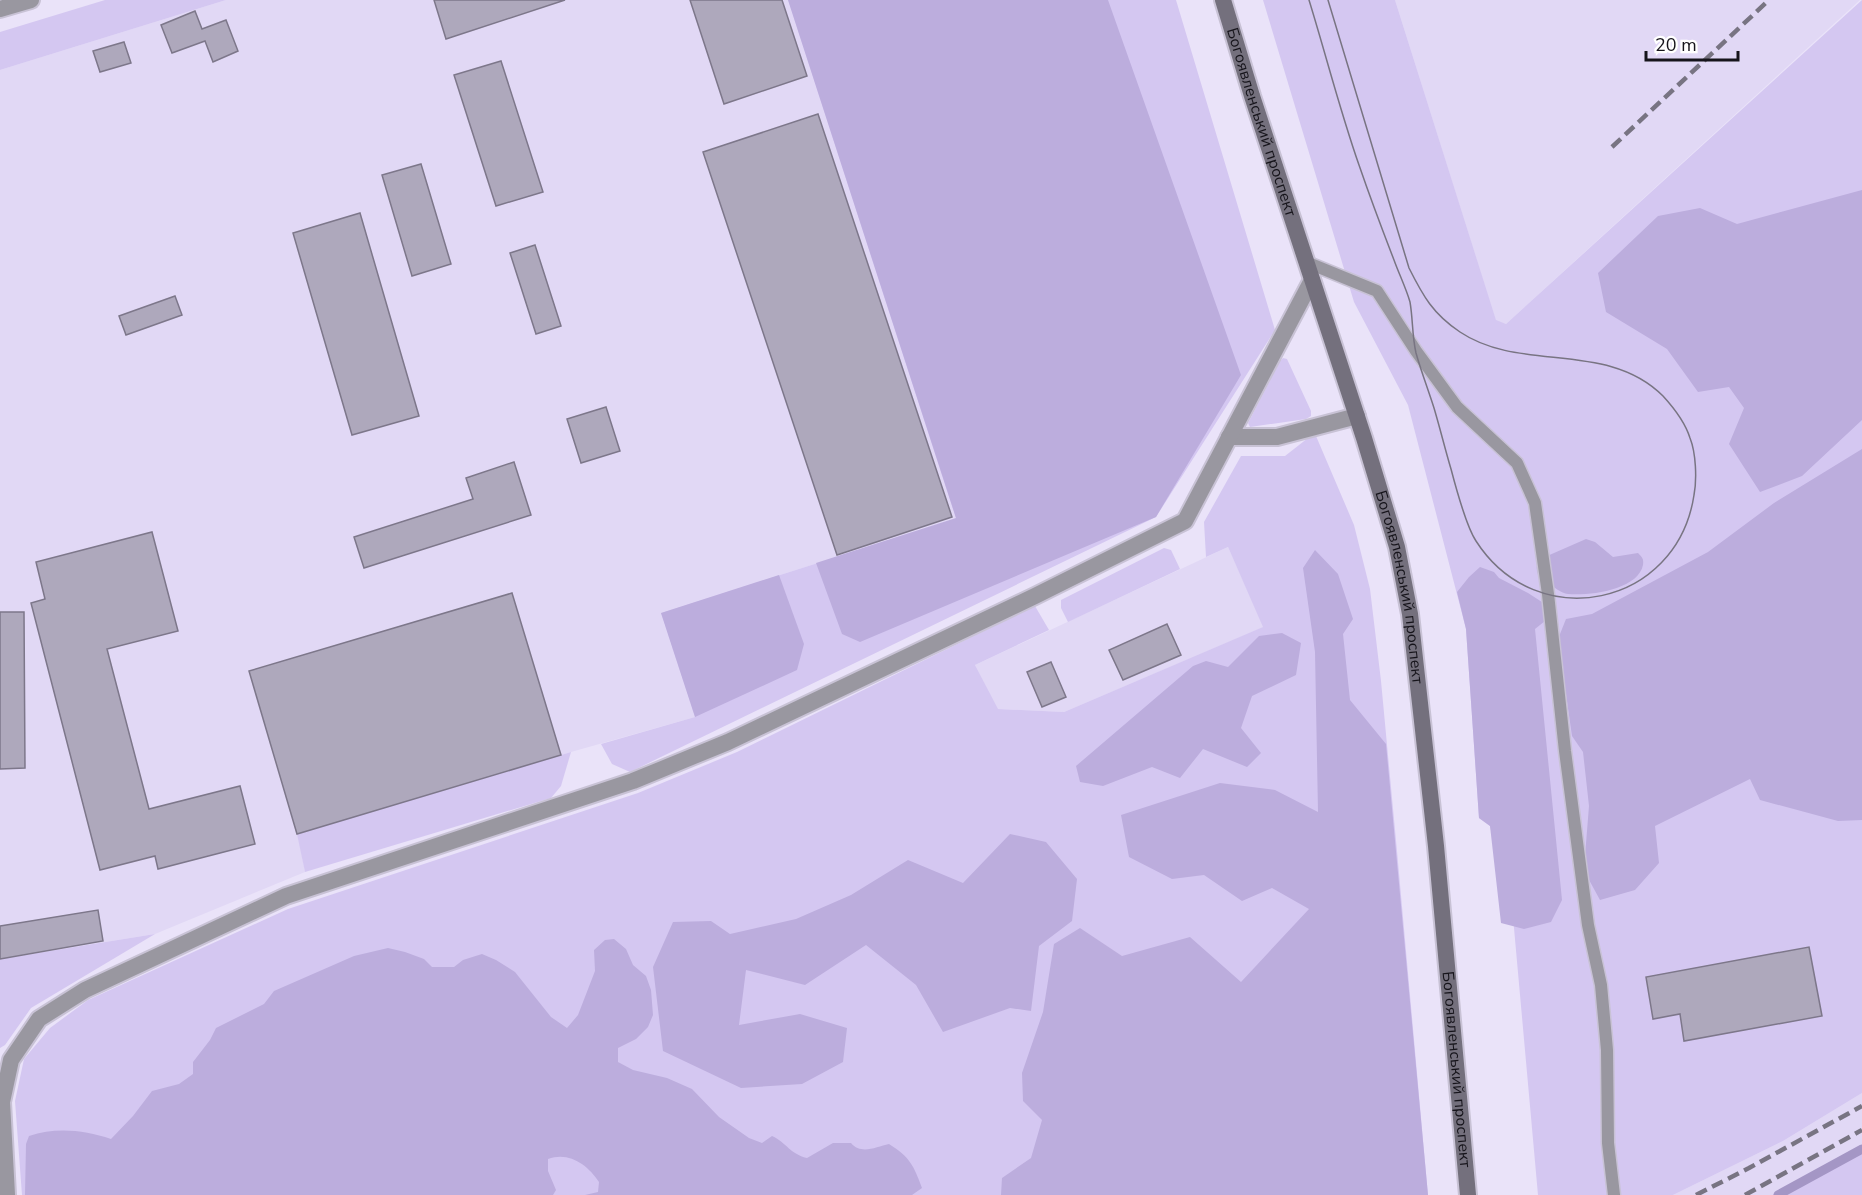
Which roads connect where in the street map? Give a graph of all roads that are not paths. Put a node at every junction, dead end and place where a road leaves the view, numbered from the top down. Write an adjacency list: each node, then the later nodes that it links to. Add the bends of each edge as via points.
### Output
1 (31, 0): 3 (street)
2 (1223, 0): 4 (main road, Богоявленський проспект)
3 (0, 9)
4 (1306, 262): 5 (main road, Богоявленський проспект); 10 (lane, via 1377,291 1457,407 1517,463 1534,503 1586,913 1600,985)
5 (1312, 280): 6 (main road, Богоявленський проспект); 7 (street)
6 (1357, 416): 7 (street, via 1278,437); 9 (main road, Богоявленський проспект, via 1397,547 1410,614)
7 (1229, 437): 8 (street, via 1185,521 1024,601 707,751 633,781 286,896 85,990 39,1019 11,1060 2,1102)
8 (7, 1195)
9 (1468, 1195)
10 (1614, 1195)

